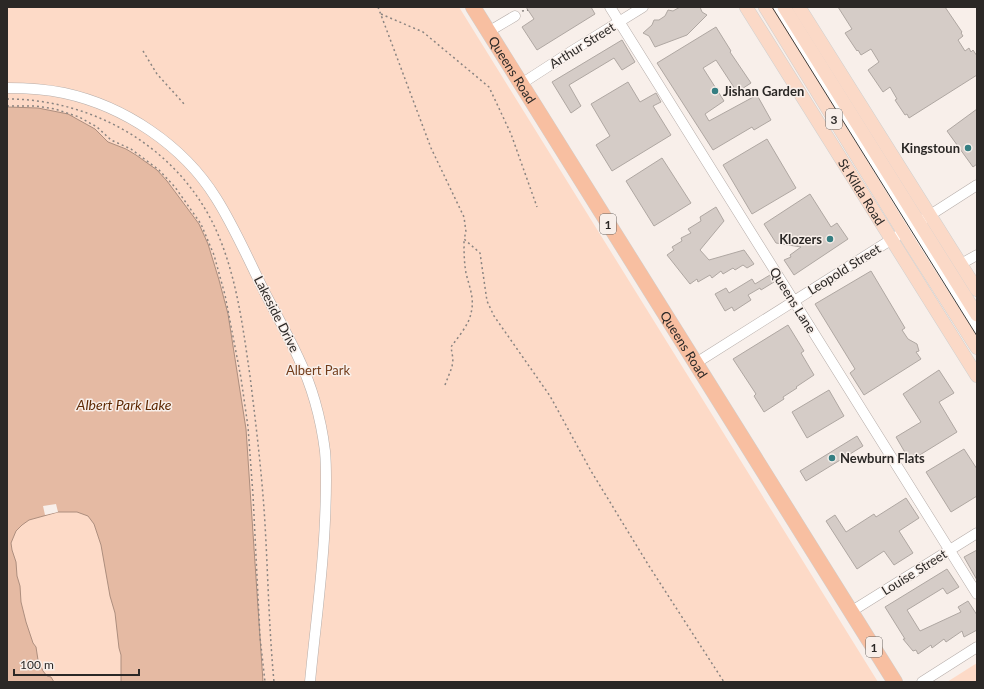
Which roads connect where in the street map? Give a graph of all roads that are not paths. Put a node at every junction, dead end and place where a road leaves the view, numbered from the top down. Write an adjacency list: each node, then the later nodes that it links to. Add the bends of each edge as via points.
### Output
1 (473, 7): 11 (highway, Queens Road / 1)
2 (610, 7): 10 (street, Queens Lane)
3 (643, 7): 10 (street, Arthur Street)
4 (746, 7): 19 (main road, St Kilda Road)
5 (764, 7): 18 (main road, St Kilda Road / 3)
6 (774, 7): 18 (street)
7 (784, 7): 15 (main road, St Kilda Road / 3)
8 (799, 7): 14 (main road)
9 (515, 16): 11 (street)
10 (619, 22): 12 (street, Arthur Street); 23 (street, Queens Lane)
11 (488, 32): 12 (highway, Queens Road / 1)
12 (521, 84): 27 (highway, Queens Road / 1)
13 (7, 88): 34 (street, Lakeside Drive, via 62,93 96,103 139,124 184,159 216,197 298,357 314,398 325,454 323,551)
14 (881, 137): 15 (street); 17 (main road)
15 (870, 144): 18 (main road, St Kilda Road / 3)
16 (977, 185): 17 (street, Leopold Street)
17 (931, 215): 18 (street, Leopold Street); 21 (main road)
18 (911, 227): 19 (street, Leopold Street); 24 (main road, St Kilda Road / 3); 25 (street); 26 (main road, St Kilda Road / 3)
19 (892, 239): 23 (street, Leopold Street); 28 (main road, St Kilda Road)
20 (977, 255): 21 (street)
21 (961, 264): 22 (main road)
22 (977, 288)
23 (794, 301): 27 (street, Leopold Street); 30 (street, Queens Lane)
24 (977, 315)
25 (977, 332)
26 (977, 348)
27 (696, 363): 32 (highway, Queens Road / 1)
28 (977, 376)
29 (977, 533): 30 (street, Louise Street)
30 (950, 550): 31 (street, Queens Lane); 32 (street, Louise Street)
31 (977, 594)
32 (852, 612): 35 (highway, Queens Road / 1)
33 (977, 647): 36 (street)
34 (310, 682)
35 (895, 682)
36 (922, 682)

